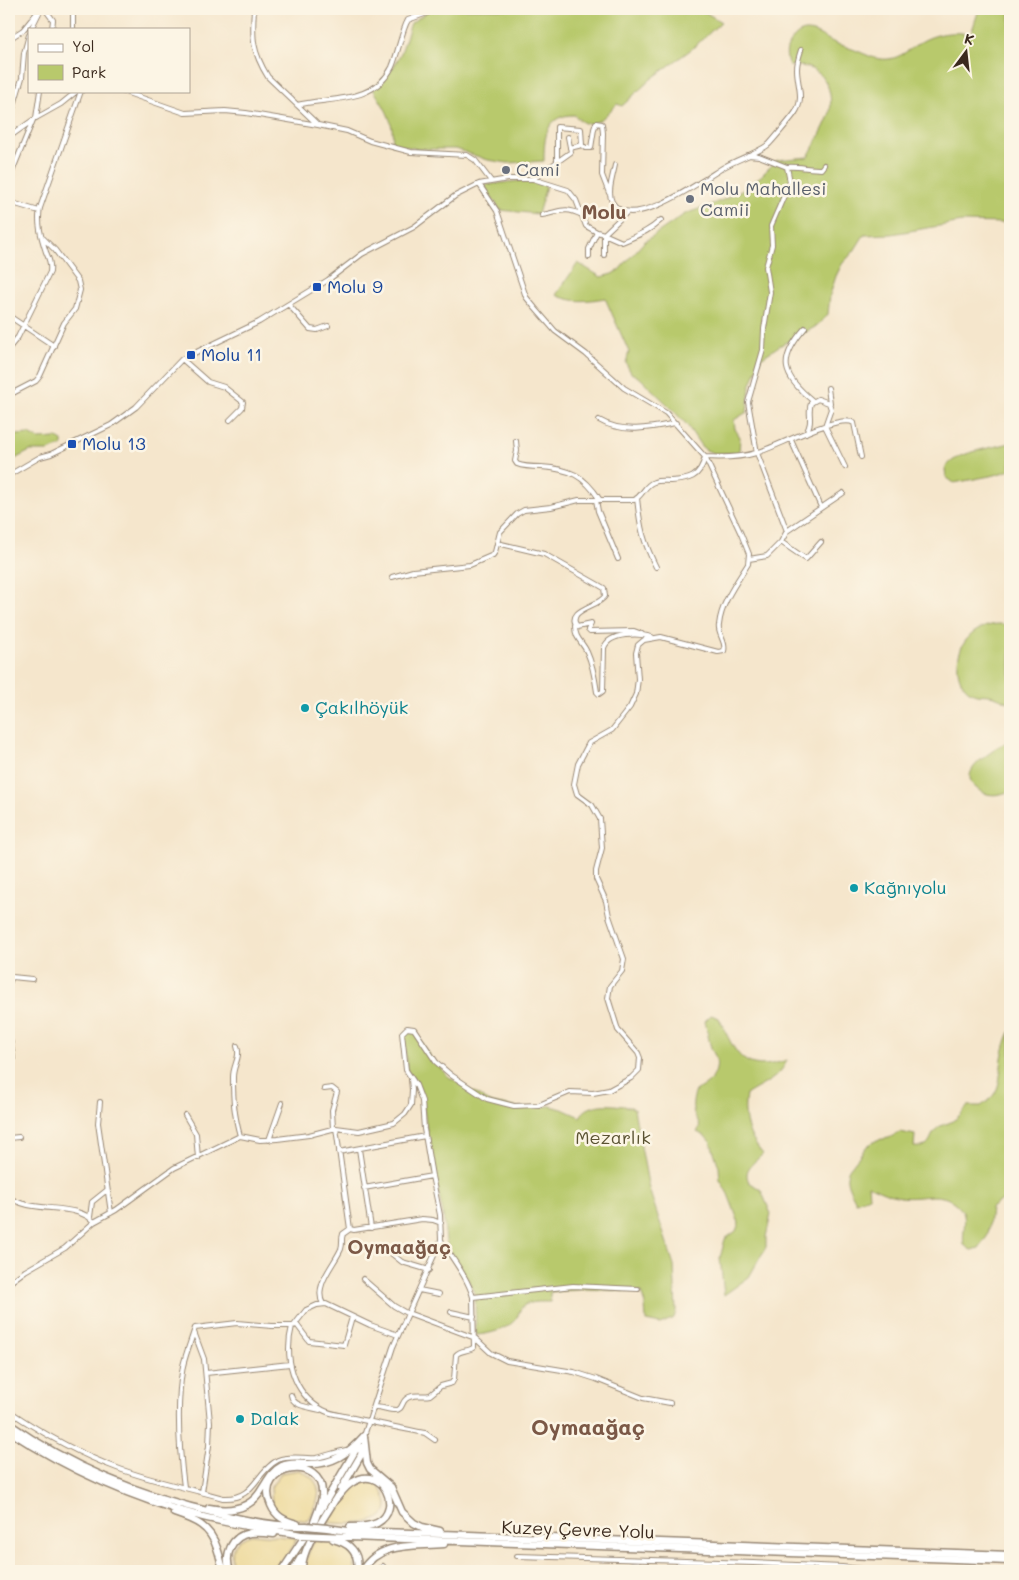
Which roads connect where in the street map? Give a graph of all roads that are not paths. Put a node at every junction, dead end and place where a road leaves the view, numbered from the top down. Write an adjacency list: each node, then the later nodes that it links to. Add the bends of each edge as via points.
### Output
1 (42, 9): 5 (street); 6 (street, via 52,19); 8 (street, via 23,30)
2 (73, 9): 7 (street)
3 (254, 9): 15 (street, via 252,39 262,68)
4 (438, 9): 15 (street, via 408,20 391,69 372,89 340,100)
5 (32, 28)
6 (52, 28)
7 (73, 28)
8 (9, 39)
9 (28, 39): 16 (street, via 22,78)
10 (801, 50): 22 (street, via 796,66 802,96 798,109 770,144)
11 (40, 92): 12 (street, via 36,118)
12 (76, 92)
13 (81, 92): 33 (street)
14 (125, 92): 17 (street, via 185,113 225,111)
15 (297, 105): 17 (street)
16 (9, 122)
17 (318, 125): 29 (street, via 411,152 467,155)
18 (9, 136): 27 (street, via 33,120)
19 (568, 137): 21 (street)
20 (582, 145): 21 (street); 23 (street, via 581,129 557,127); 31 (street, via 591,148 596,124 602,124 602,175)
21 (570, 148): 23 (street, via 571,152)
22 (748, 155): 26 (street); 34 (street, via 672,199 638,212)
23 (557, 162): 28 (street)
24 (615, 165): 31 (street)
25 (824, 165): 26 (street, via 821,169)
26 (787, 167): 62 (street, via 790,182 770,226 772,246 766,267 770,292 763,350 748,402)
27 (9, 179)
28 (533, 179): 29 (street); 35 (street, via 568,190)
29 (491, 181): 30 (street)
30 (479, 184): 43 (street, via 455,196 414,227 362,254); 57 (street, via 497,211 526,297 535,308 556,331 624,388 666,413)
31 (610, 195): 34 (street, via 619,210)
32 (9, 202): 33 (street)
33 (39, 211): 40 (street)
34 (626, 213): 39 (street)
35 (582, 214): 36 (street, via 562,209); 38 (street, via 586,226)
36 (542, 215)
37 (661, 220): 39 (street, via 639,236 622,242)
38 (597, 232): 39 (street); 42 (street)
39 (604, 234): 41 (street)
40 (41, 236): 45 (street, via 50,261 50,272); 48 (street, via 60,256 80,287 77,304)
41 (604, 255)
42 (589, 257)
43 (289, 305): 46 (street, via 310,329); 50 (street)
44 (9, 316): 45 (street)
45 (24, 325): 48 (street); 49 (street)
46 (328, 326)
47 (805, 328): 53 (street, via 794,340 786,367 794,383)
48 (54, 346): 52 (street, via 38,378)
49 (9, 348)
50 (182, 359): 55 (street, via 208,382 224,388 243,402 242,408); 66 (street, via 136,407 111,425 40,457)
51 (828, 388): 54 (street)
52 (9, 395)
53 (813, 401): 54 (street, via 818,399); 59 (street, via 809,408 811,422)
54 (830, 405): 58 (street)
55 (230, 420)
56 (599, 420): 57 (street, via 611,426 632,429)
57 (676, 424): 63 (street)
58 (825, 426): 59 (street); 64 (street, via 853,422); 65 (street)
59 (806, 433): 60 (street)
60 (791, 440): 62 (street); 70 (street)
61 (516, 441): 69 (street, via 517,464 570,472 587,483)
62 (757, 453): 63 (street, via 736,458); 71 (street)
63 (706, 457): 68 (street, via 701,470 694,476 654,482); 76 (street)
64 (861, 457)
65 (845, 467)
66 (9, 475)
67 (843, 493): 70 (street)
68 (637, 498): 69 (street, via 631,501); 77 (street, via 645,547)
69 (598, 500): 74 (street, via 573,501 521,512 502,530); 75 (street, via 598,511)
70 (821, 507): 71 (street)
71 (787, 531): 72 (street)
72 (782, 542): 73 (street, via 806,559); 76 (street, via 767,556)
73 (821, 542)
74 (497, 543): 78 (street, via 492,555 470,565 413,571); 79 (street, via 544,554 604,588 604,598 579,611 575,617)
75 (618, 559)
76 (749, 559): 81 (street, via 719,621 718,630 726,646 723,652)
77 (656, 567)
78 (392, 577)
79 (576, 626): 80 (street, via 591,624 590,632 634,631); 80 (street, via 575,634 586,650 600,694 603,691 606,642 612,638)
80 (642, 634): 81 (street)
81 (652, 637): 86 (street, via 640,642 636,649 638,679 630,707 612,730 589,743 578,764 574,784 577,794 592,805 600,819 602,848 596,879 606,900 624,959 622,971 610,986 608,998 618,1030 638,1052 640,1070 609,1090 570,1092 539,1104 514,1106 487,1099 451,1075 436,1062 414,1029 409,1027 401,1035 403,1058)
82 (32, 979): 83 (street, via 12,977)
83 (9, 983)
84 (9, 1034): 87 (street, via 13,1056)
85 (236, 1046): 93 (street, via 238,1056 233,1074 233,1101)
86 (410, 1076): 92 (street, via 411,1105 398,1120 390,1125 359,1130); 94 (street, via 422,1101)
87 (9, 1078)
88 (324, 1089): 92 (street, via 330,1087 337,1092 332,1110)
89 (100, 1102): 103 (street, via 98,1123)
90 (282, 1103): 97 (street)
91 (185, 1115): 100 (street, via 196,1134)
92 (334, 1129): 97 (street); 99 (street)
93 (240, 1136): 97 (street); 100 (street)
94 (425, 1136): 98 (street); 101 (street)
95 (19, 1137): 96 (street)
96 (9, 1138)
97 (269, 1140)
98 (358, 1149): 99 (street); 102 (street)
99 (339, 1152): 110 (street)
100 (198, 1158): 105 (street, via 174,1168)
101 (432, 1176): 102 (street); 108 (street)
102 (364, 1188): 109 (street)
103 (108, 1190): 105 (street); 106 (street, via 92,1202)
104 (9, 1197): 106 (street, via 24,1205)
105 (111, 1212): 107 (street)
106 (90, 1217): 107 (street)
107 (94, 1222): 115 (street, via 66,1248)
108 (441, 1223): 109 (street, via 422,1219); 111 (street)
109 (371, 1228): 110 (street)
110 (350, 1229): 120 (street, via 343,1233 340,1252 324,1279 320,1295)
111 (442, 1240): 113 (street); 119 (street, via 466,1278)
112 (392, 1254): 113 (street, via 402,1262)
113 (429, 1270): 117 (street)
114 (363, 1279): 122 (street)
115 (9, 1283)
116 (638, 1289): 119 (street, via 573,1286)
117 (419, 1290): 118 (street); 122 (street)
118 (440, 1294)
119 (473, 1297): 124 (street)
120 (323, 1304): 123 (street); 125 (street, via 306,1310)
121 (451, 1312): 124 (street)
122 (408, 1314): 127 (street); 128 (street)
123 (352, 1317): 125 (street, via 344,1346 309,1341); 127 (street)
124 (474, 1317): 128 (street)
125 (293, 1325): 126 (street, via 237,1323 195,1328); 129 (street)
126 (194, 1332): 130 (street, via 203,1352); 143 (street, via 182,1372 179,1422)
127 (398, 1335): 133 (street)
128 (474, 1338): 132 (street, via 491,1353 507,1361 581,1374 643,1398); 133 (street, via 472,1349 456,1355 452,1383 440,1386 430,1396 417,1395 404,1400 397,1410)
129 (290, 1364): 130 (street); 135 (street, via 298,1386)
130 (206, 1373): 145 (street, via 211,1430)
131 (291, 1395): 135 (street, via 295,1403)
132 (670, 1403)
133 (375, 1407): 136 (street)
134 (9, 1411): 143 (street, via 47,1435 105,1464)
135 (324, 1411): 136 (street)
136 (370, 1421): 139 (street); 140 (street, via 425,1433)
137 (9, 1424): 144 (highway, via 70,1460)
138 (9, 1431): 142 (highway)
139 (364, 1436): 141 (highway); 146 (highway, via 361,1455); 147 (highway); 152 (highway, via 370,1469 390,1487 407,1518 422,1527)
140 (435, 1440)
141 (353, 1448): 144 (highway, via 331,1461 297,1463 277,1469 253,1500 235,1510 205,1507); 145 (street, via 317,1458 280,1460 265,1470 250,1489 236,1497 223,1498)
142 (102, 1482): 150 (highway, via 138,1497 204,1517); 160 (highway, via 201,1523 212,1535)
143 (184, 1488): 145 (street)
144 (142, 1491): 148 (highway, via 231,1517 289,1527)
145 (202, 1492)
146 (334, 1501): 149 (highway, via 352,1482 366,1478 382,1484 389,1504 385,1516 376,1523); 153 (highway)
147 (314, 1522): 148 (highway, via 322,1497 319,1482 301,1469 280,1472 268,1492 269,1502 283,1520); 159 (highway)
148 (306, 1526): 149 (highway, bridge)
149 (327, 1528): 152 (highway, Kuzey Çevre Yolu)
150 (301, 1535): 151 (highway, Kuzey Çevre Yolu, bridge); 161 (highway, via 251,1533 240,1536 228,1554)
151 (322, 1536): 152 (highway, Kuzey Çevre Yolu); 164 (highway, via 352,1548 357,1557)
152 (471, 1538): 154 (highway, Kuzey Çevre Yolu); 165 (highway, via 386,1549 373,1557)
153 (309, 1544): 162 (highway); 163 (highway, via 302,1561)
154 (857, 1552): 155 (highway); 157 (highway)
155 (1010, 1555)
156 (516, 1556): 167 (street, via 753,1563)
157 (1010, 1561)
158 (383, 1566): 166 (street)
159 (282, 1570)
160 (224, 1571)
161 (230, 1571)
162 (293, 1571)
163 (302, 1571)
164 (357, 1571)
165 (362, 1571)
166 (378, 1571)
167 (880, 1571)

